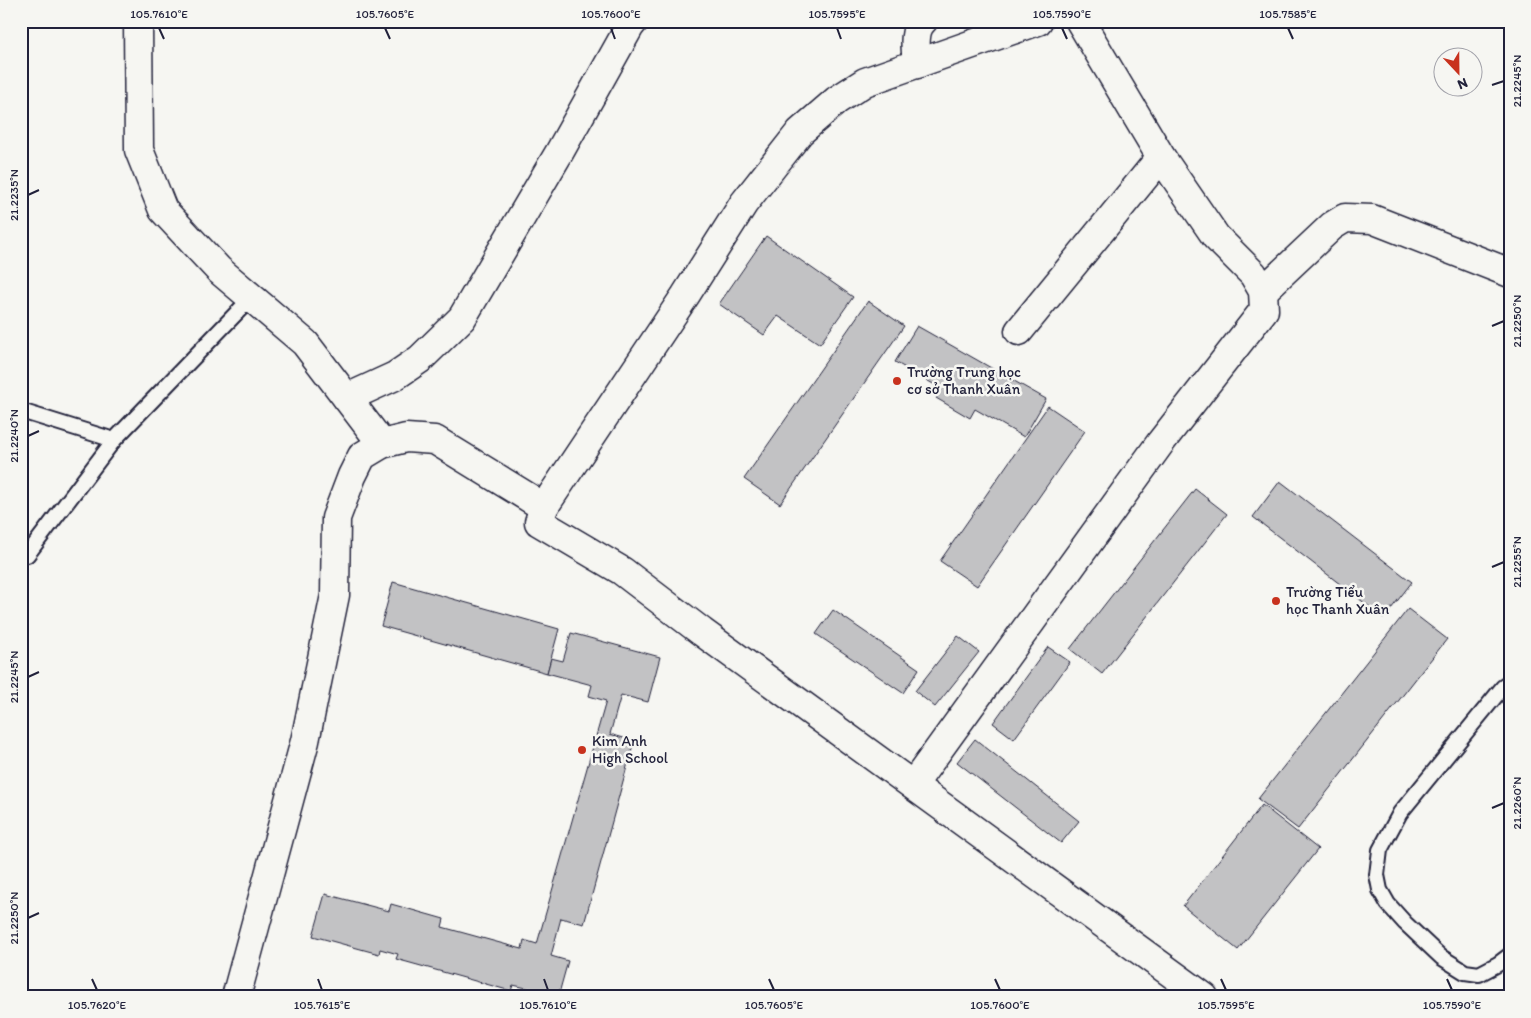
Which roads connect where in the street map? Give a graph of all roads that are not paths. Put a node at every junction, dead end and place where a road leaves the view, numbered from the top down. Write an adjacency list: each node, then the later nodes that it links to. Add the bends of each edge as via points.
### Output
1 (138, 21): 10 (street, via 139,150 163,210 219,270)
2 (634, 21): 12 (street, via 462,318 420,359 395,376)
3 (922, 21): 6 (street, via 916,42)
4 (1038, 21): 6 (street)
5 (1080, 21): 7 (street)
6 (917, 64): 16 (street, via 865,82 837,100 800,132 744,203)
7 (1161, 157): 9 (street, via 1216,238 1252,274); 11 (street)
8 (1510, 273): 9 (street, via 1372,219 1345,218 1332,226)
9 (1263, 291): 19 (street, via 1264,310 1161,442)
10 (251, 298): 12 (street, via 305,343); 14 (lane)
11 (1020, 332)
12 (347, 398): 15 (street)
13 (21, 411): 14 (lane)
14 (114, 440): 17 (lane)
15 (382, 444): 16 (street, via 406,438 436,440); 21 (street, via 362,456 336,518 335,594 305,740)
16 (544, 507): 19 (street, via 539,522 622,571)
17 (27, 555)
18 (1507, 687): 20 (lane, via 1400,813 1380,850 1377,875 1380,890 1388,904 1405,923 1441,957 1465,972 1478,974)
19 (913, 785): 22 (street)
20 (1510, 955)
21 (236, 997)
22 (1204, 997)

